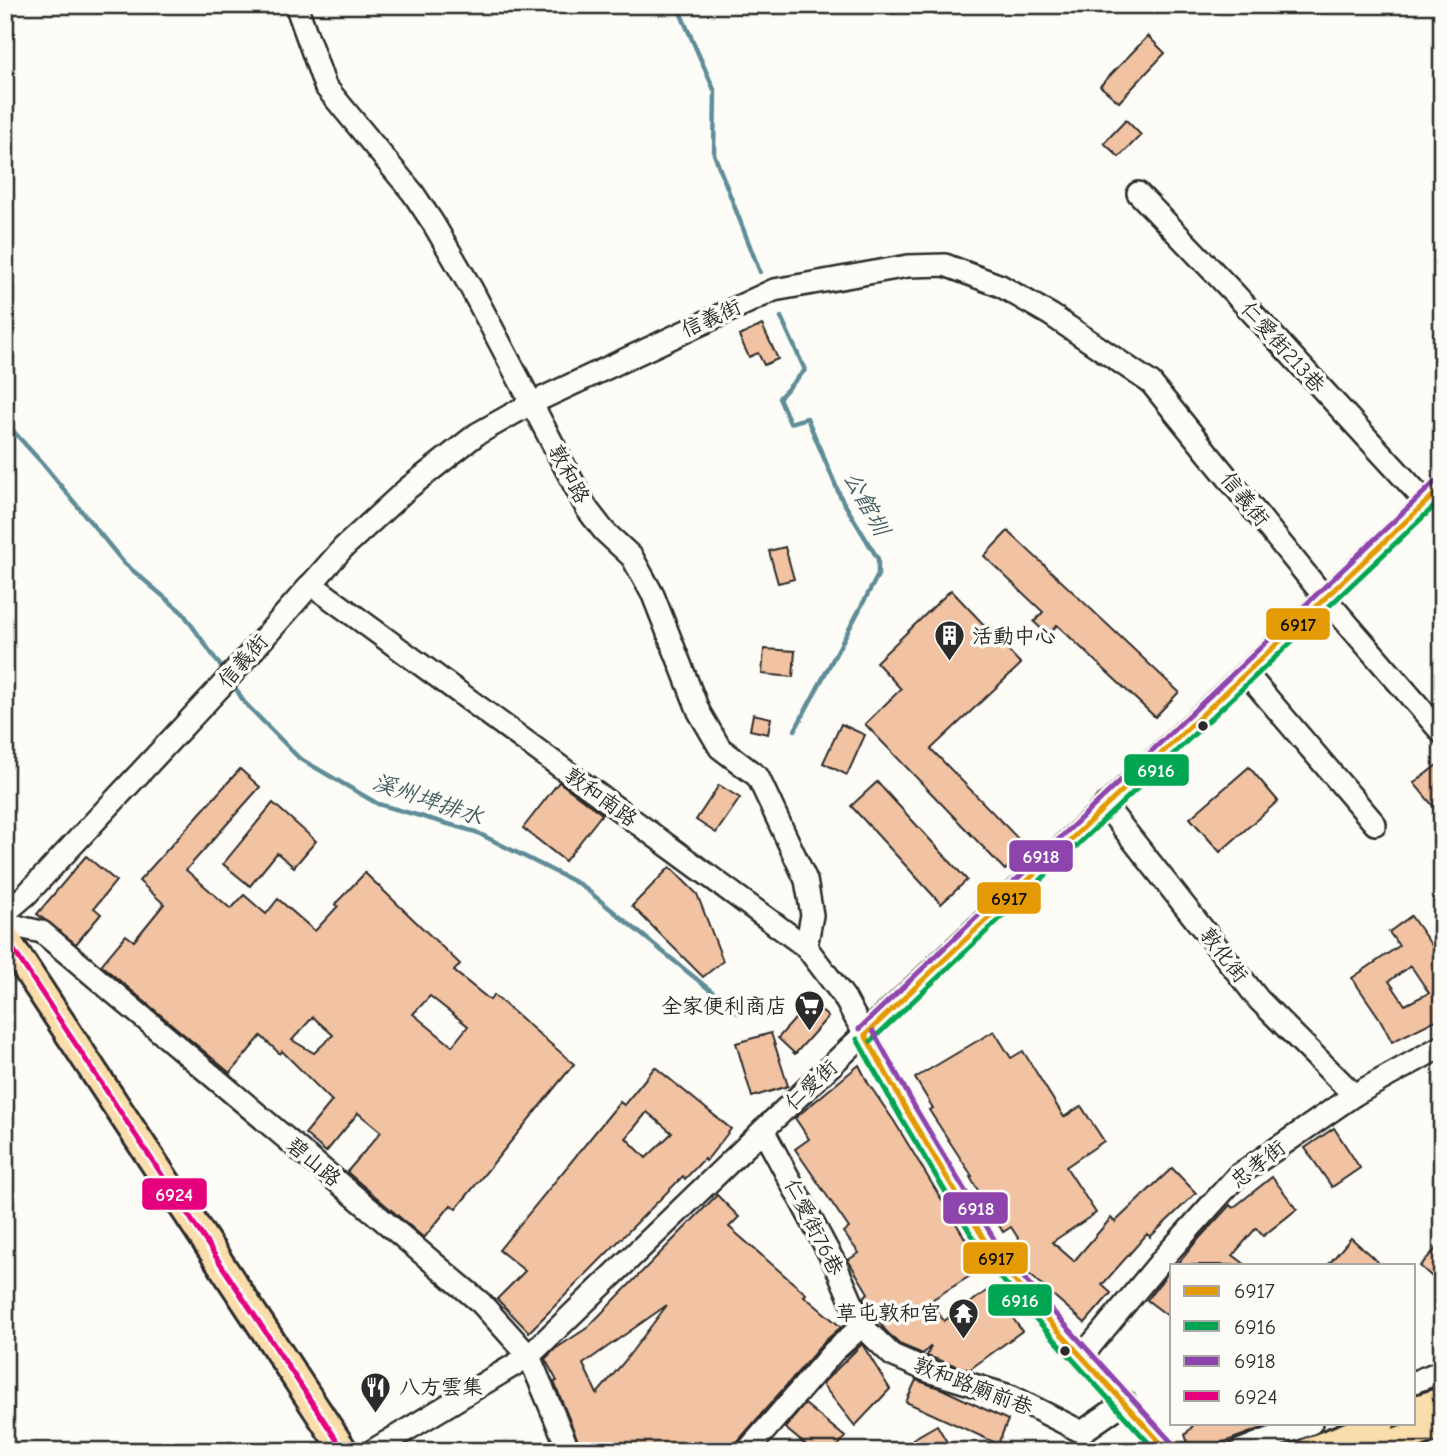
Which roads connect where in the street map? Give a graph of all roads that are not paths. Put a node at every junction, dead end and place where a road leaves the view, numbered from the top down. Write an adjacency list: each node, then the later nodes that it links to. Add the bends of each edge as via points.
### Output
1 (296, 5): 3 (street, 敦和路, via 325,86 433,223)
2 (1138, 193): 5 (street, 仁愛街213巷)
3 (531, 403): 6 (street, 信義街, via 477,434 407,489); 7 (street, 信義街, via 774,290 908,266 945,265 1001,286 1151,383); 15 (street, 敦和路, via 587,509 632,557 653,595 699,712 720,748 758,778 806,880 812,915)
4 (1442, 487): 5 (street, 仁愛街)
5 (1426, 502): 7 (street, 仁愛街)
6 (310, 584): 12 (street, 信義街, via 215,692); 15 (street, 敦和南路)
7 (1325, 599): 8 (street, 仁愛街); 9 (street, 信義街)
8 (1246, 673): 10 (street, 仁愛街); 11 (street)
9 (1442, 733)
10 (1105, 805): 16 (street, 仁愛街); 18 (street, 敦化街, via 1259,1000)
11 (1375, 824)
12 (5, 913)
13 (5, 924): 21 (street, 碧山路, via 42,932 481,1303)
14 (5, 937): 31 (main road)
15 (806, 947): 16 (street, 敦和南路)
16 (866, 1035): 19 (street, 仁愛街); 22 (street, via 996,1259)
17 (1442, 1045): 18 (street, 忠孝街)
18 (1354, 1095): 22 (street, 忠孝街, via 1237,1176)
19 (763, 1130): 20 (street, 仁愛街76巷, via 837,1268); 21 (street, 仁愛街)
20 (862, 1326): 26 (street, 敦和路廟前巷, via 892,1355 1013,1397 1082,1432); 34 (street, via 834,1351)
21 (529, 1356): 32 (street, 仁愛街); 33 (street, 碧山路)
22 (1082, 1356): 26 (street)
23 (1442, 1371): 24 (street)
24 (1416, 1381)
25 (1442, 1401): 27 (main road)
26 (1125, 1402): 35 (street)
27 (1416, 1409)
28 (1308, 1424): 36 (street)
29 (1378, 1424): 37 (main road)
30 (1442, 1424): 38 (main road)
31 (344, 1451)
32 (372, 1451)
33 (569, 1451)
34 (747, 1451)
35 (1168, 1451)
36 (1240, 1451)
37 (1309, 1451)
38 (1372, 1451)

